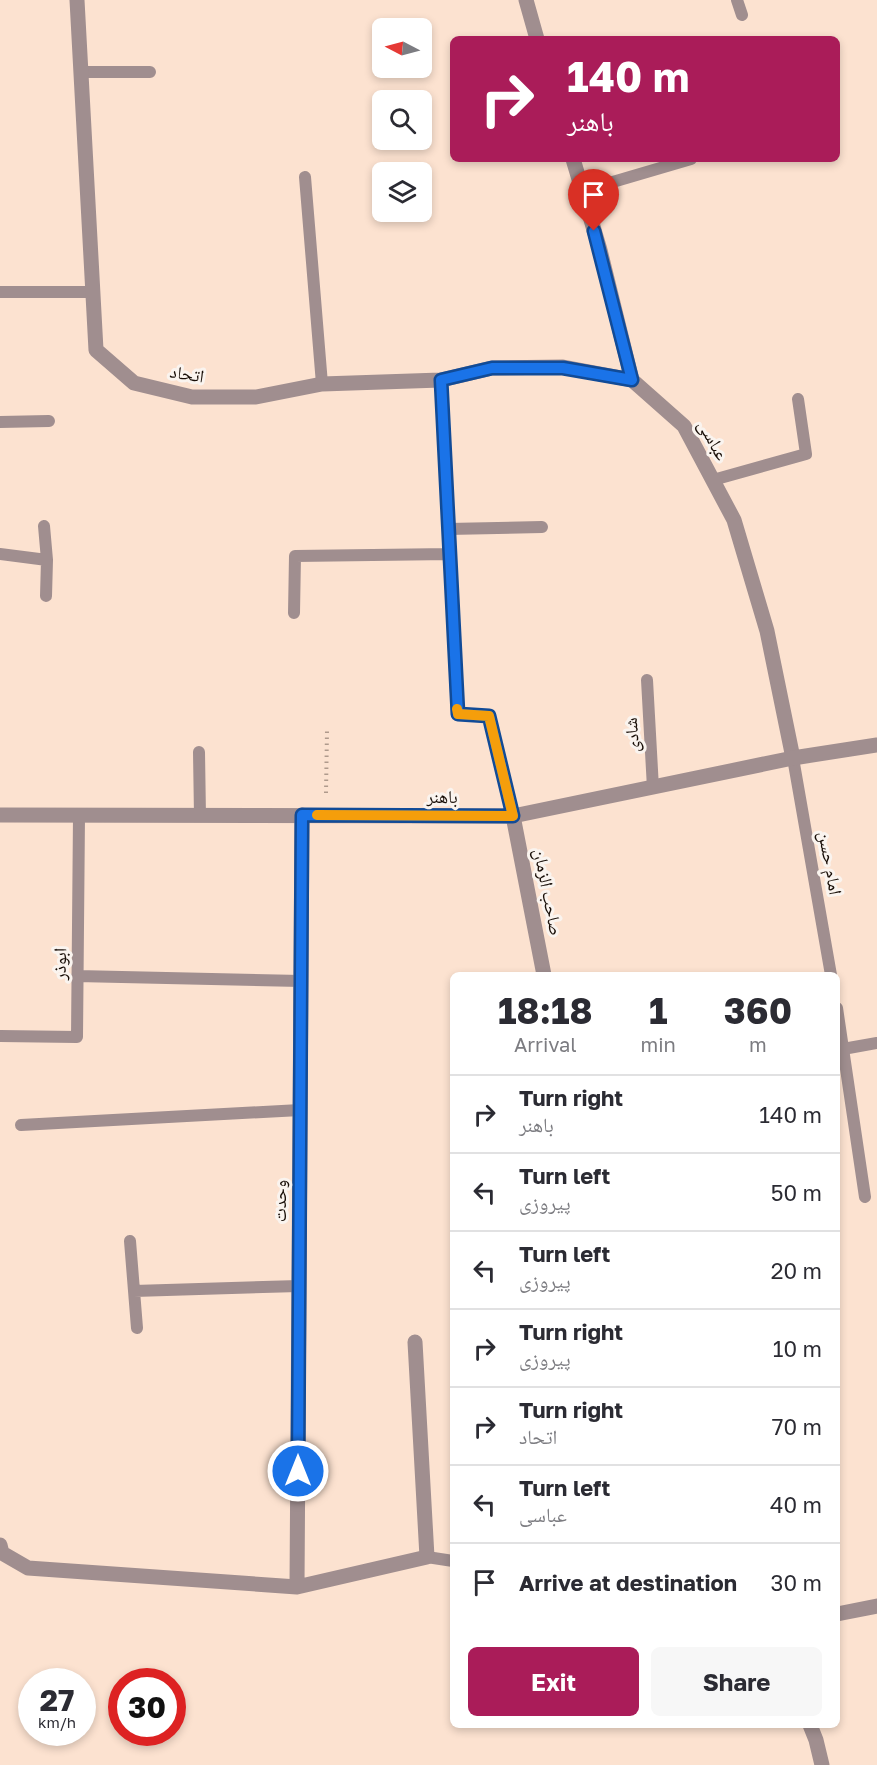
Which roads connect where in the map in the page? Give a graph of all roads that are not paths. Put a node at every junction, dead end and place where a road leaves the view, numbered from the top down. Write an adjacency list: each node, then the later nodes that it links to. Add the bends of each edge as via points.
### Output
1 (77, 0): 6 (street, اتحاد)
2 (526, 0): 5 (street)
3 (737, 0): 4 (lane)
4 (742, 15)
5 (536, 36)
6 (80, 72): 7 (lane); 13 (street, اتحاد)
7 (150, 72)
8 (574, 162): 11 (street)
9 (681, 162): 11 (lane)
10 (305, 177): 16 (lane)
11 (582, 191): 15 (street)
12 (0, 292): 13 (lane)
13 (93, 292): 16 (street, اتحاد, via 96,350 134,383 192,398 256,397)
14 (441, 380): 15 (street, اتحاد, via 492,368 563,368); 16 (street, اتحاد); 23 (lane)
15 (632, 380): 20 (street, عباسی, via 684,426)
16 (322, 384)
17 (798, 399): 20 (lane, via 806,454)
18 (49, 421): 19 (lane)
19 (0, 422)
20 (713, 480): 32 (street, عباسی, via 734,520 767,631)
21 (44, 526): 26 (lane)
22 (542, 526): 23 (lane)
23 (448, 529): 25 (lane)
24 (0, 554): 26 (lane)
25 (450, 554): 28 (lane, via 295,556); 38 (lane, via 458,714 489,716)
26 (47, 561): 27 (lane)
27 (46, 596)
28 (294, 613)
29 (646, 680): 33 (lane, شادی)
30 (877, 745): 32 (street, باهنر)
31 (199, 752): 37 (lane)
32 (793, 758): 33 (street, باهنر); 40 (lane, امام حسن)
33 (653, 788): 38 (street, باهنر)
34 (0, 815): 36 (street, باهنر)
35 (302, 815): 37 (street, باهنر); 38 (street, باهنر); 42 (street, وحدت)
36 (79, 816): 37 (street, باهنر); 41 (lane, ابوذر)
37 (200, 816)
38 (513, 816): 39 (street, صاحب الزمان)
39 (543, 972)
40 (830, 972)
41 (77, 976): 42 (lane); 44 (lane, ابوذر, via 77,1037)
42 (301, 981): 47 (street, وحدت)
43 (840, 1028): 46 (lane)
44 (0, 1036)
45 (877, 1043): 46 (lane)
46 (843, 1049): 49 (lane)
47 (300, 1110): 48 (lane); 51 (street, وحدت)
48 (21, 1125)
49 (865, 1197)
50 (130, 1241): 52 (lane)
51 (299, 1286): 52 (lane); 58 (street, وحدت)
52 (134, 1291): 53 (lane)
53 (137, 1328)
54 (415, 1342): 56 (street)
55 (0, 1545): 58 (street, via 2,1553 28,1568)
56 (427, 1557): 57 (lane); 58 (street)
57 (450, 1561)
58 (297, 1587)
59 (877, 1605): 60 (street)
60 (840, 1613)
61 (811, 1728): 62 (street)
62 (822, 1765)

